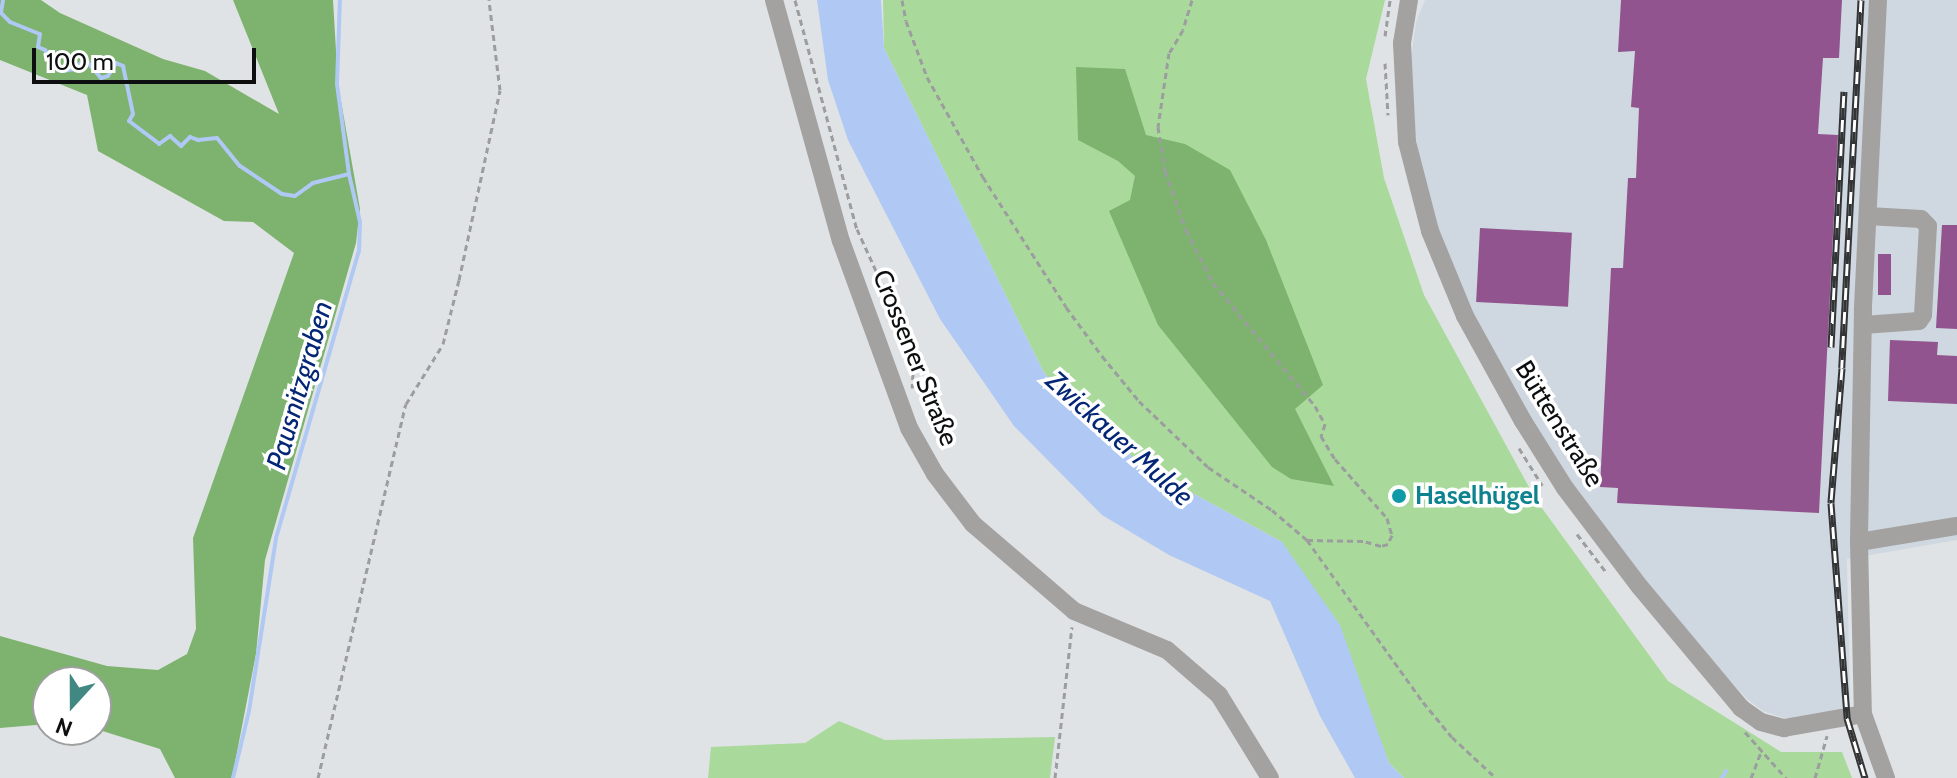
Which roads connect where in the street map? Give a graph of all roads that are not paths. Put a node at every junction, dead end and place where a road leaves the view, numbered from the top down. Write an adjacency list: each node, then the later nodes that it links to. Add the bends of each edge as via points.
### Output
1 (774, 0): 9 (street, Crossener Straße, via 841,241 909,428 935,474 973,524 1074,611 1167,650 1219,695)
2 (1409, 0): 8 (street, Büttenstraße, via 1402,43 1407,142 1430,231 1465,316 1565,488 1741,708 1761,722 1784,728)
3 (1878, 0): 4 (street)
4 (1868, 216): 5 (street); 5 (street, via 1921,219 1928,226 1923,315 1919,321)
5 (1863, 325): 7 (street)
6 (1957, 526): 7 (street)
7 (1859, 542): 8 (street)
8 (1863, 714): 10 (street)
9 (1270, 778)
10 (1886, 778)

